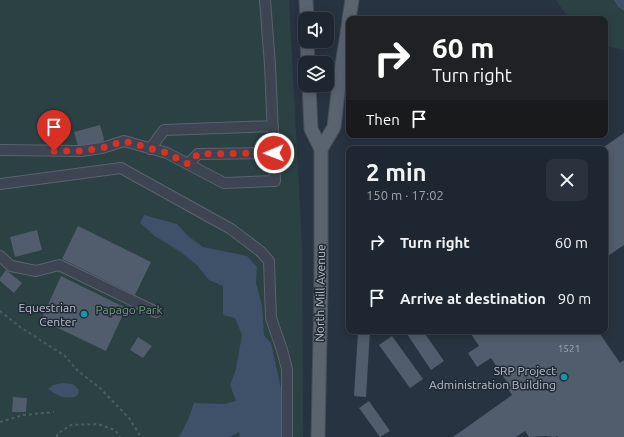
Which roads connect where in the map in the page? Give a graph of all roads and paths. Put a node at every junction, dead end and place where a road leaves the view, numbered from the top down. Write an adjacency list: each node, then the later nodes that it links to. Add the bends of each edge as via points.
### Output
1 (265, 0): 8 (lane)
2 (306, 0): 4 (main road)
3 (352, 0): 5 (main road)
4 (307, 12)
5 (350, 16)
6 (346, 37): 10 (main road, via 334,127)
7 (309, 92): 10 (main road, North Mill Avenue, via 311,129)
8 (273, 126): 9 (lane, via 164,130); 12 (lane)
9 (150, 149): 11 (lane, via 124,141 81,151); 13 (lane, via 167,153)
10 (321, 149): 24 (main road, North Mill Avenue)
11 (0, 150)
12 (274, 153): 13 (lane, via 198,154); 13 (lane, via 275,181 224,183)
13 (188, 164)
14 (0, 184): 23 (lane, via 121,168 231,229 260,251 269,261 271,318 287,369)
15 (0, 256): 17 (lane, via 11,266 36,271 59,265)
16 (0, 311): 22 (path, via 65,356 124,413)
17 (156, 312)
18 (54, 412): 19 (path)
19 (0, 422)
20 (57, 437): 21 (path, via 57,434 71,425 98,424 115,430)
21 (120, 437)
22 (141, 437)
23 (287, 437)
24 (318, 437)

